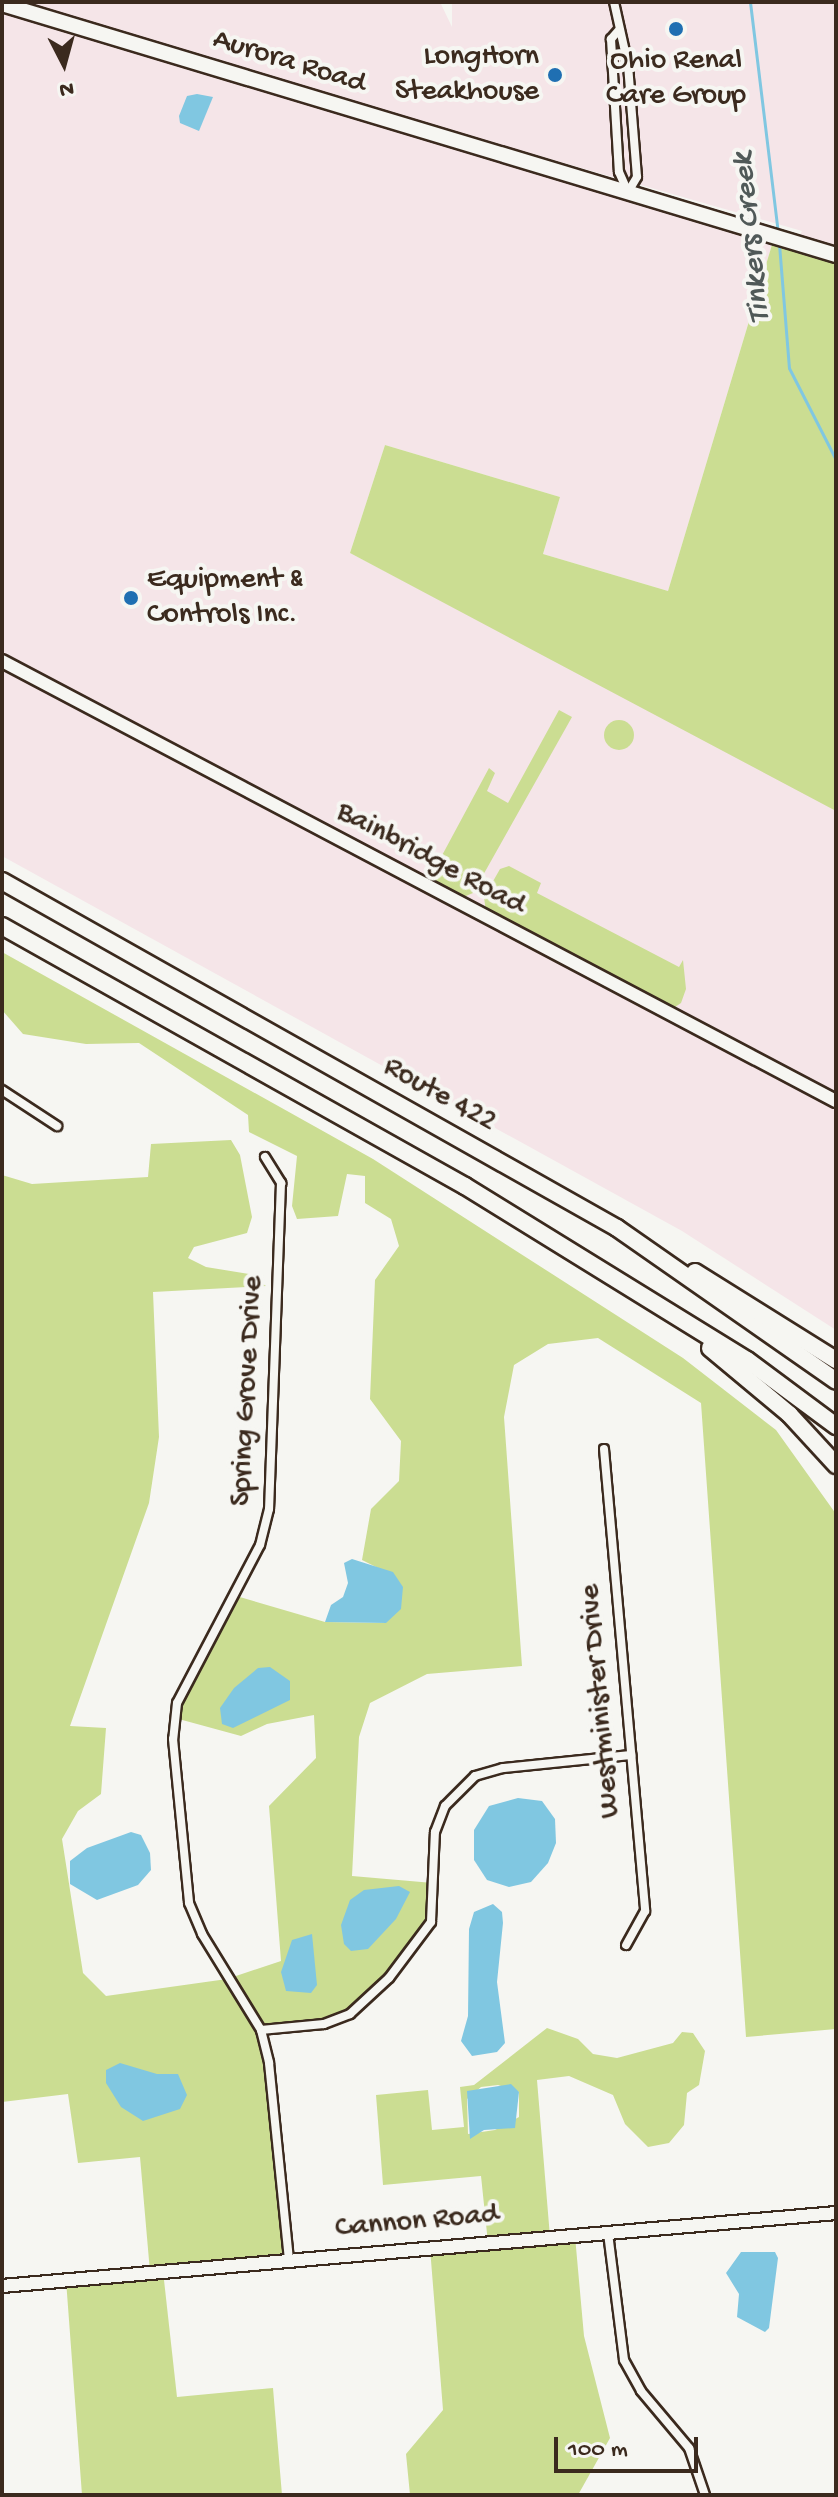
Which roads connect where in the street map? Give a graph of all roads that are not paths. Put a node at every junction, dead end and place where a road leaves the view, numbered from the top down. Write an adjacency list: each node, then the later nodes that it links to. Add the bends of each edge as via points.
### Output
1 (614, 2): 3 (street)
2 (2, 4): 4 (main road, Aurora Road)
3 (618, 31): 4 (street, via 611,39 619,172); 4 (street, via 625,38 637,177)
4 (628, 192): 5 (main road, Aurora Road)
5 (836, 255)
6 (2, 661): 10 (street, Bainbridge Road)
7 (2, 881): 13 (highway, Route 422)
8 (2, 926): 14 (highway)
9 (2, 1090): 11 (street)
10 (836, 1101)
11 (57, 1126)
12 (265, 1157): 22 (street, Spring Grove Drive, via 281,1183 269,1509 260,1545 177,1703 173,1739 189,1903 208,1945)
13 (617, 1228): 15 (highway); 16 (highway, Route 422)
14 (537, 1230): 17 (highway, via 747,1360); 19 (highway, via 717,1353 790,1415)
15 (836, 1360)
16 (836, 1381)
17 (836, 1426)
18 (604, 1449): 20 (street, Westminister Drive)
19 (836, 1465)
20 (631, 1755): 21 (street, Westminister Drive, via 645,1911); 22 (street, via 503,1768 475,1776 445,1806 435,1832 431,1922 389,1978 350,2014 324,2024)
21 (626, 1945)
22 (261, 2030): 25 (street, Spring Grove Drive)
23 (836, 2213): 24 (street, Cannon Road)
24 (608, 2233): 25 (street, Cannon Road); 27 (street, via 624,2360 641,2391 689,2448)
25 (289, 2260): 26 (street, Cannon Road)
26 (2, 2286)
27 (705, 2495)

